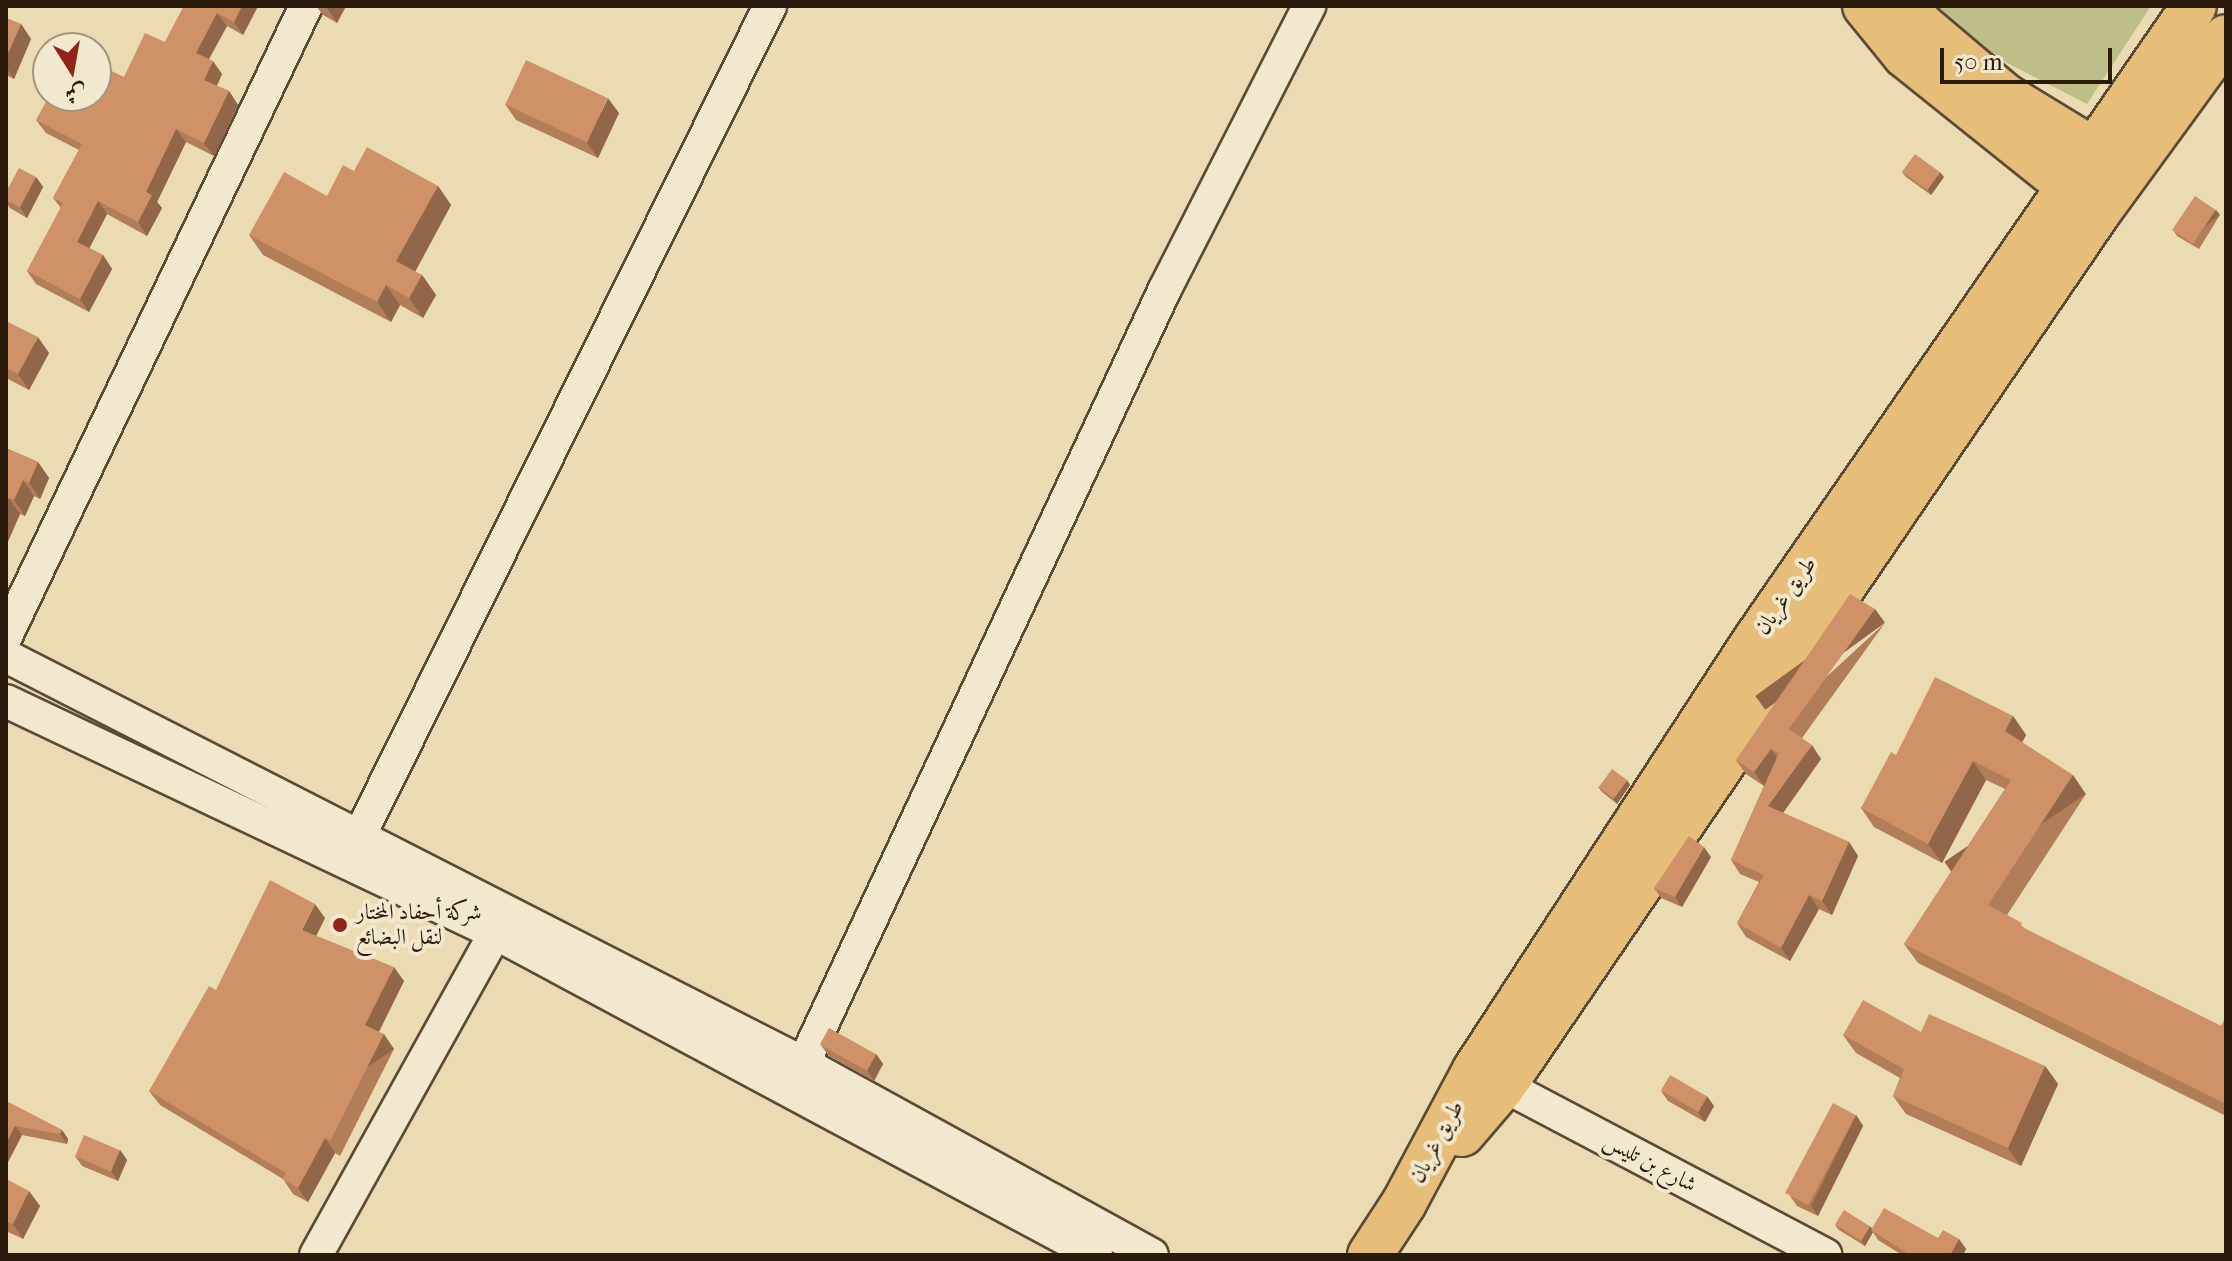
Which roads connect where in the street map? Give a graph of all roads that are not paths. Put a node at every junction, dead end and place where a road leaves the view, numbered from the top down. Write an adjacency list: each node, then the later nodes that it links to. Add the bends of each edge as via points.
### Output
1 (306, 6): 10 (street)
2 (770, 6): 13 (street)
3 (1309, 6): 15 (street, via 1165,289)
4 (1865, 6): 9 (highway, via 1905,55)
5 (1905, 6): 8 (highway, via 2005,96)
6 (2194, 6): 8 (highway, طريق غريان)
7 (2220, 52): 8 (highway, طريق غريان)
8 (2110, 160): 9 (highway, طريق غريان)
9 (2084, 199): 16 (highway, طريق غريان, via 1754,642)
10 (6, 636)
11 (6, 656): 13 (street)
12 (6, 701): 13 (street)
13 (353, 849): 14 (street)
14 (501, 922): 15 (street); 17 (street)
15 (797, 1077): 18 (street); 19 (street)
16 (1489, 1078): 20 (highway, طريق غريان); 21 (street, شارع بن تليس)
17 (316, 1255)
18 (1096, 1255)
19 (1152, 1255)
20 (1370, 1255)
21 (1825, 1255)

